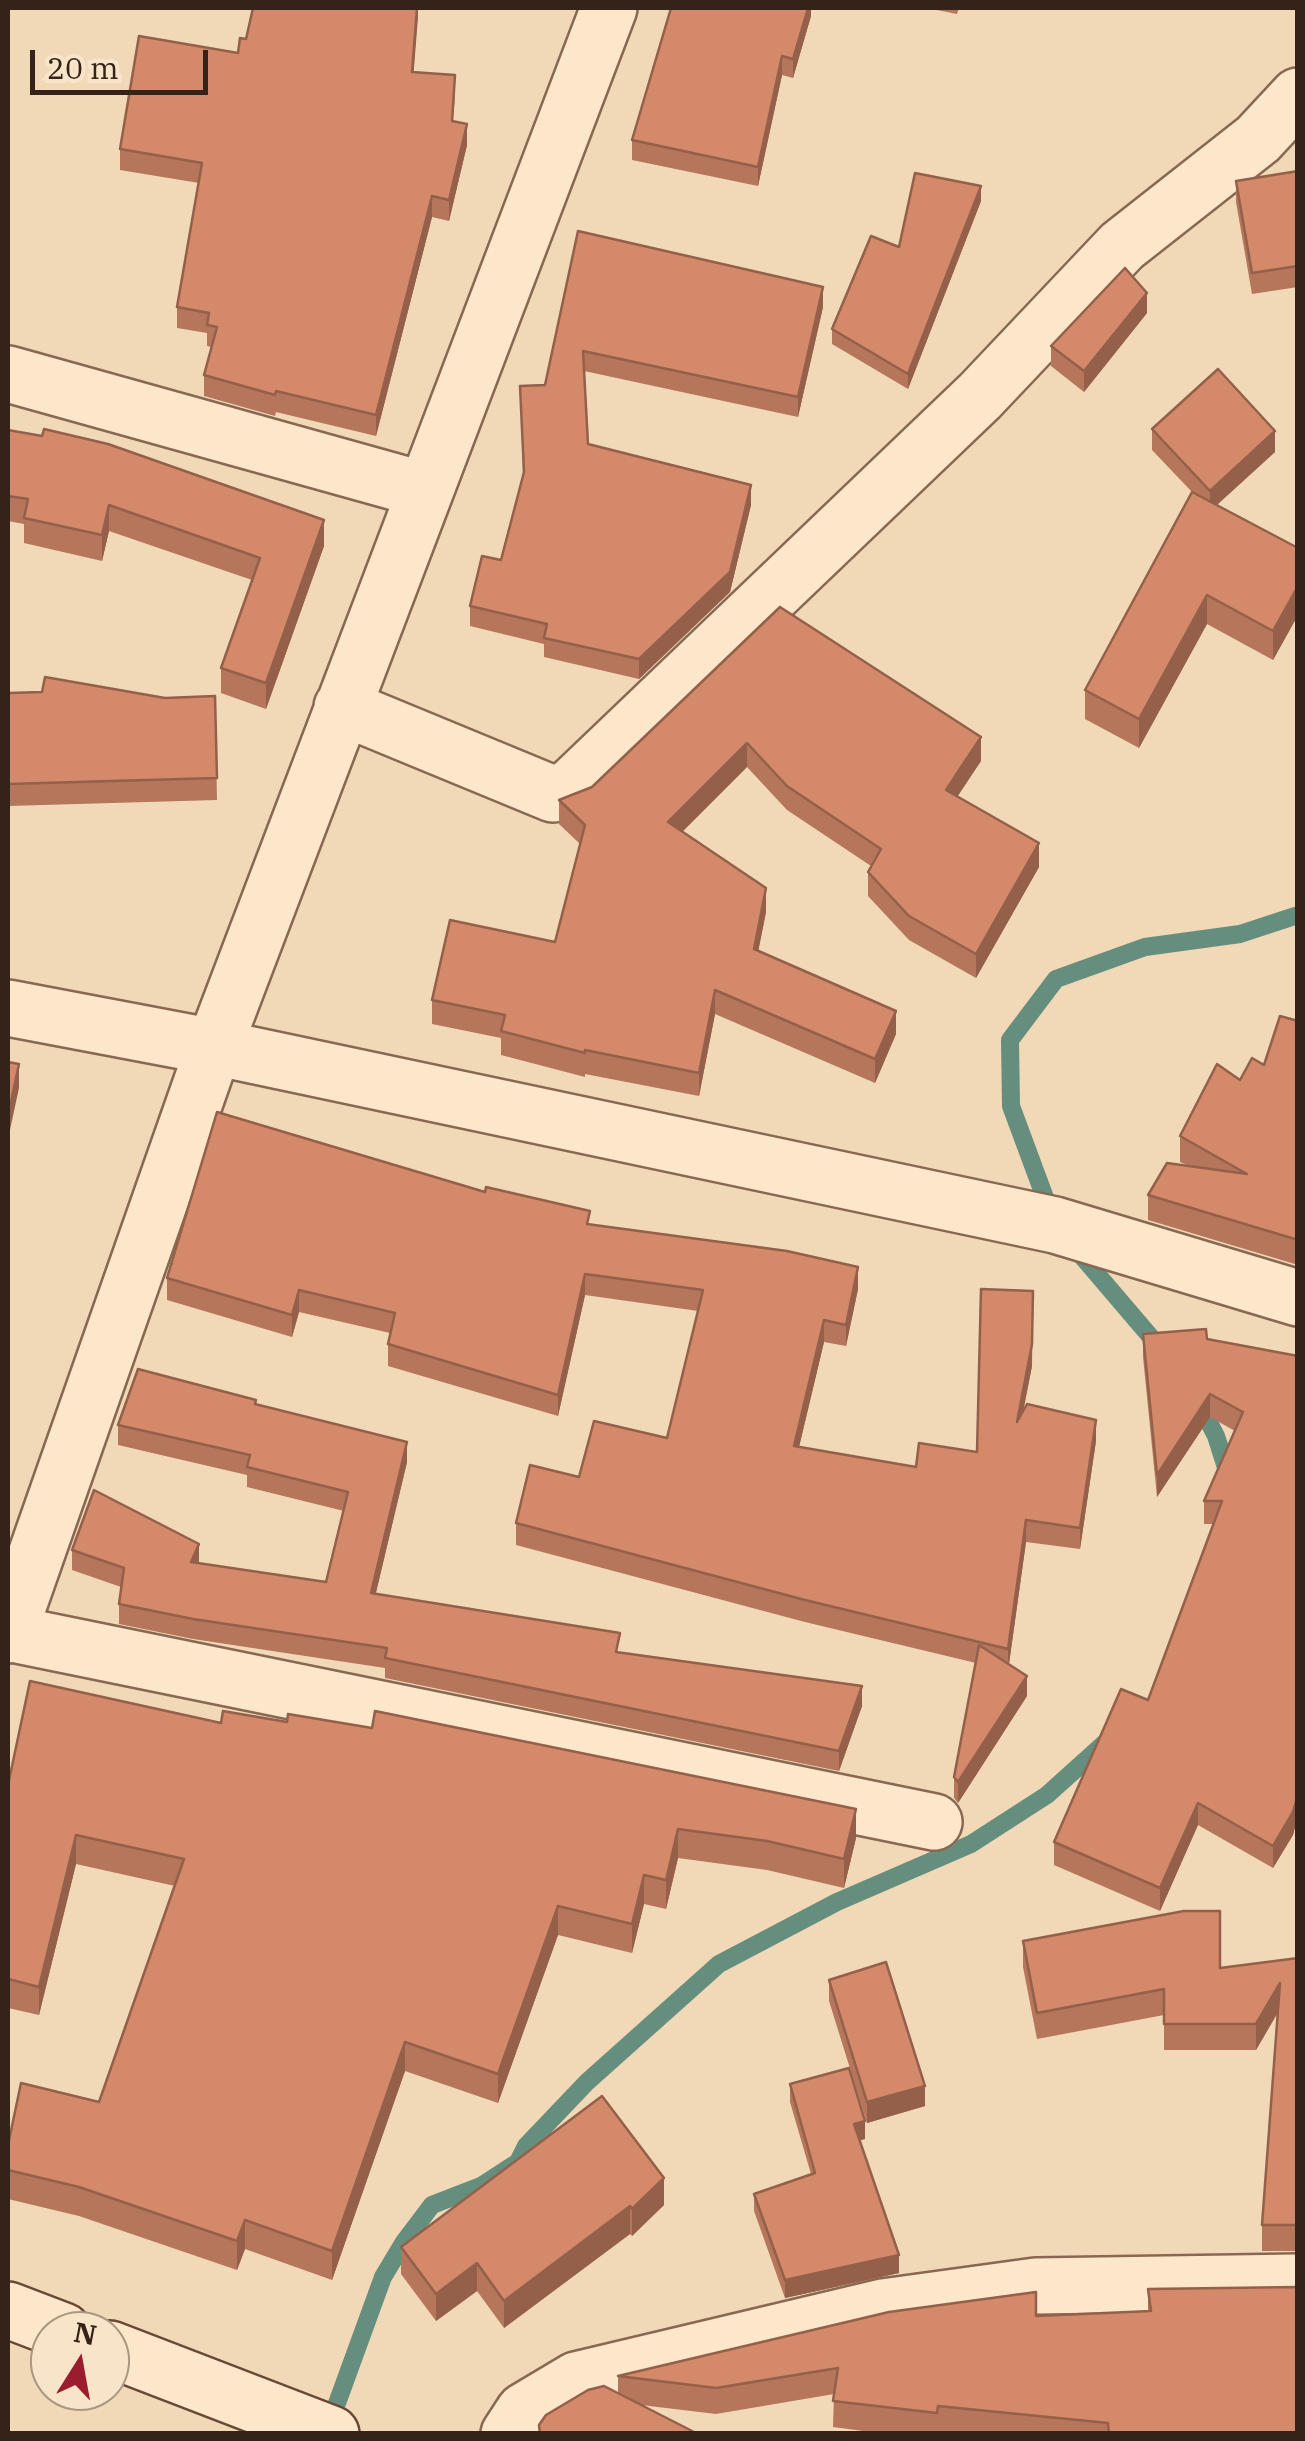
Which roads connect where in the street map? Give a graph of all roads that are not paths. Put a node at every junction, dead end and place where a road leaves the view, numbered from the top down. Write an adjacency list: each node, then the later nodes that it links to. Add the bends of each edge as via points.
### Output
1 (609, 8): 4 (street)
2 (1298, 96): 5 (street, via 1258,139 1122,246 980,396 570,788 554,794)
3 (8, 374): 4 (street)
4 (424, 490): 5 (street)
5 (342, 707): 7 (street)
6 (8, 1008): 7 (street)
7 (214, 1047): 8 (street, via 1055,1225); 9 (street)
8 (1298, 1298)
9 (8, 1634): 10 (street)
10 (934, 1822)
11 (1298, 2282): 14 (street, via 1036,2286 883,2306 576,2380 524,2411)
12 (130, 2357): 13 (street)
13 (331, 2434)
14 (509, 2434)

